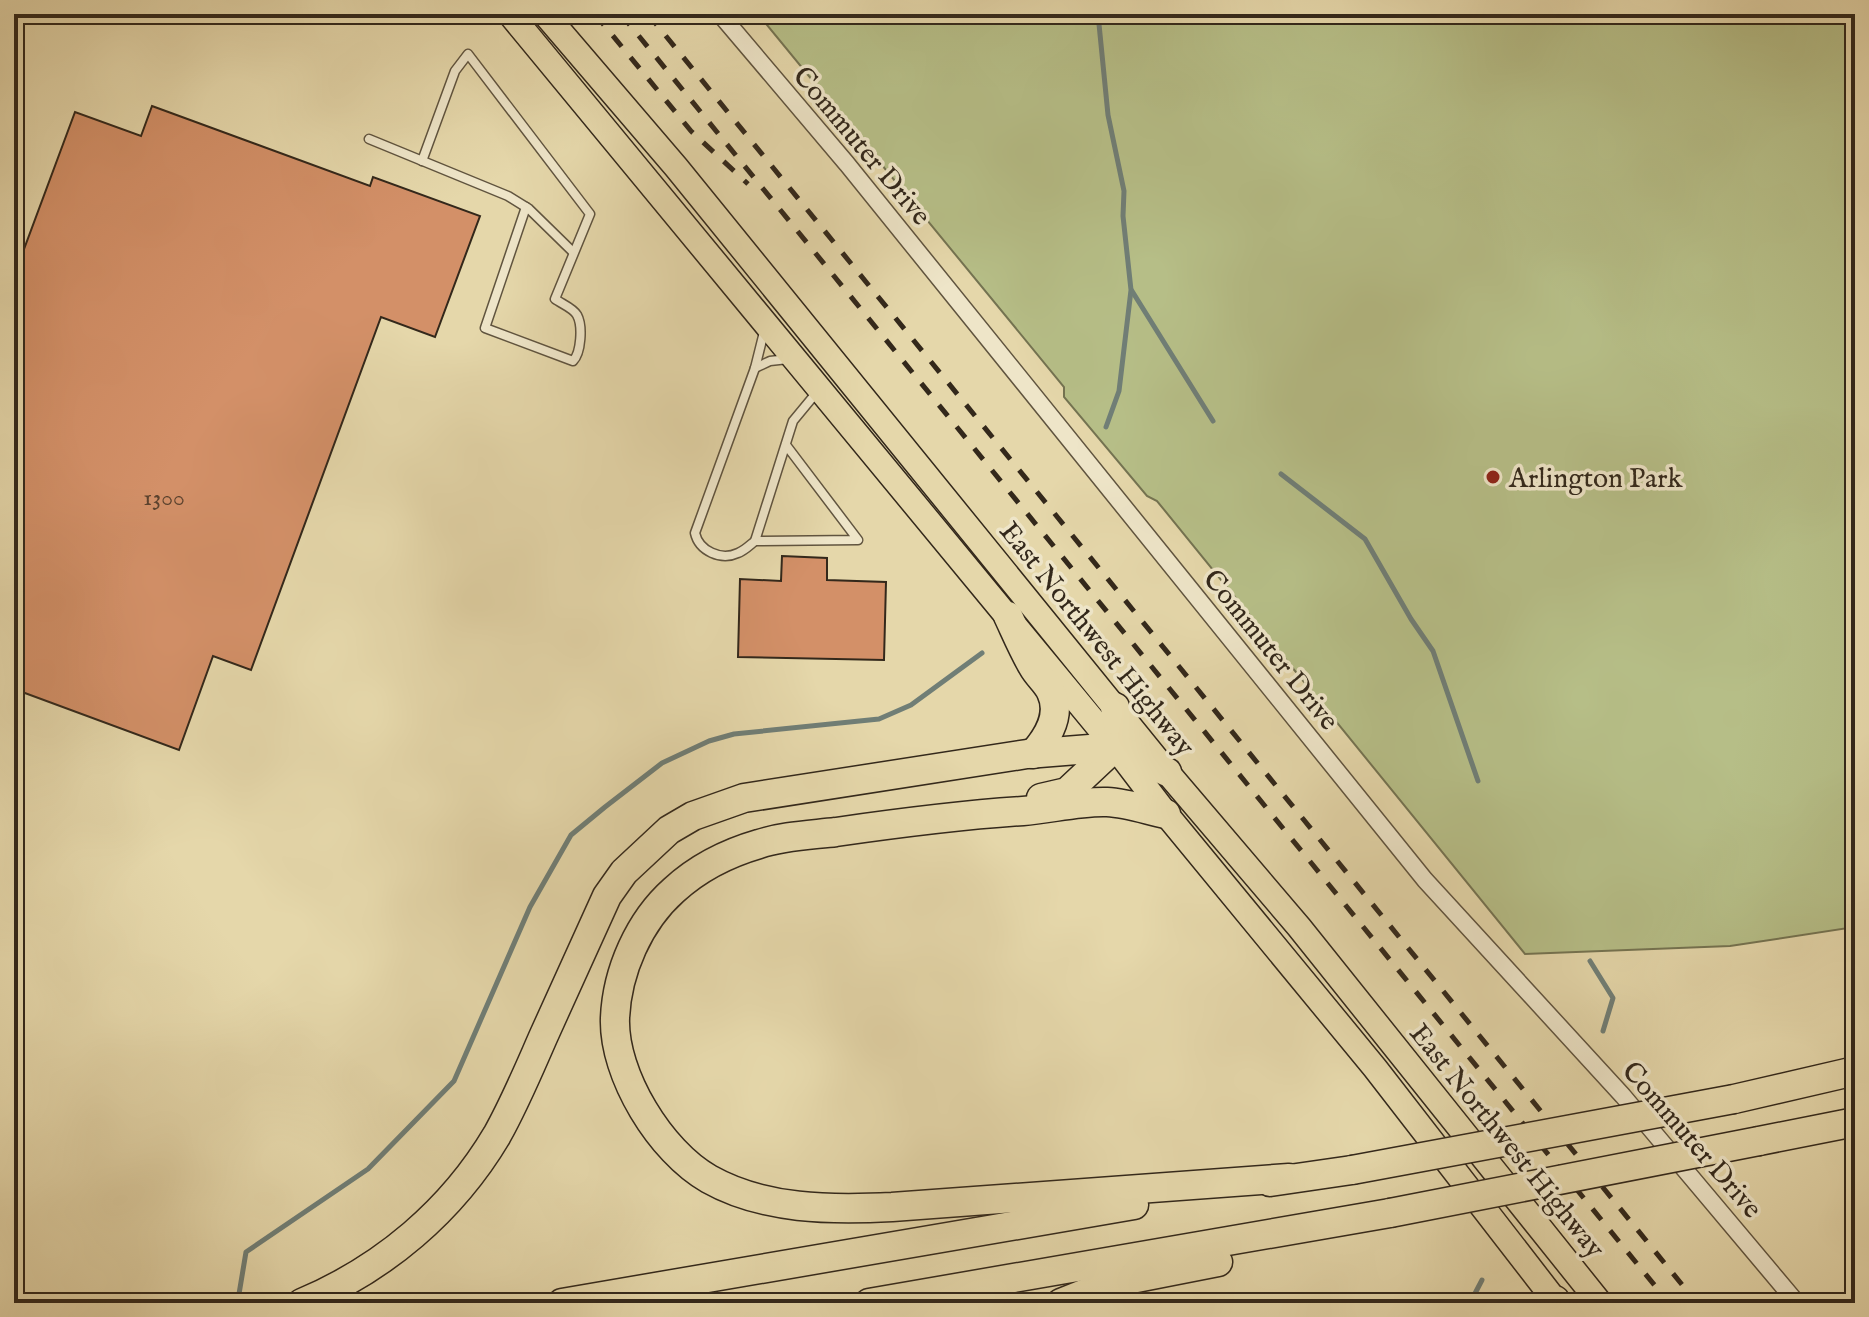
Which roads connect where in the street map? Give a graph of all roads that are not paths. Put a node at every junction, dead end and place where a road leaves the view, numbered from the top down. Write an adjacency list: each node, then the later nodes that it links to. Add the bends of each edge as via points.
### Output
1 (510, 14): 8 (main road, East Northwest Highway)
2 (545, 14): 11 (main road, East Northwest Highway)
3 (720, 14): 32 (street, Commuter Drive, via 1425,880 1623,1096)
4 (369, 139): 5 (lane)
5 (422, 161): 6 (lane); 7 (lane, via 455,71 468,54 590,214)
6 (526, 207): 7 (lane); 7 (lane, via 485,328 573,361 578,357 579,318 555,299)
7 (573, 252)
8 (766, 323): 9 (main road, East Northwest Highway); 10 (lane)
9 (795, 359): 10 (lane, via 781,358); 12 (main road, East Northwest Highway)
10 (755, 368): 14 (lane, via 695,533 705,550 721,556 738,554)
11 (849, 381): 12 (main road); 16 (main road, East Northwest Highway)
12 (820, 389): 13 (lane, via 793,421); 15 (main road, East Northwest Highway)
13 (786, 445): 14 (lane); 14 (lane, via 858,540)
14 (755, 541)
15 (1008, 616): 17 (main road, East Northwest Highway); 18 (highway, via 1056,709 1052,728)
16 (1115, 707): 17 (highway); 19 (main road, East Northwest Highway)
17 (1115, 747): 18 (highway); 19 (highway); 20 (highway, via 1067,792); 21 (main road, East Northwest Highway)
18 (1033, 754): 27 (highway, via 744,798 669,830 624,872 607,896 510,1110 471,1174 415,1234 377,1264)
19 (1167, 772): 31 (main road, East Northwest Highway, via 1299,927)
20 (974, 814): 21 (highway, via 1106,802); 24 (highway, via 762,842 699,871 656,908 626,961 615,1020 630,1085 663,1139 708,1179 753,1198 843,1209)
21 (1166, 814): 26 (main road, East Northwest Highway, via 1375,1068)
22 (1855, 1071): 24 (highway, bridge, via 1734,1099)
23 (1855, 1122): 25 (highway, bridge)
24 (1289, 1178): 28 (highway)
25 (1336, 1222): 29 (highway); 30 (highway, via 1246,1256 1111,1283)
26 (1556, 1302)
27 (302, 1303)
28 (562, 1303)
29 (869, 1303)
30 (1061, 1303)
31 (1600, 1303)
32 (1797, 1303)

